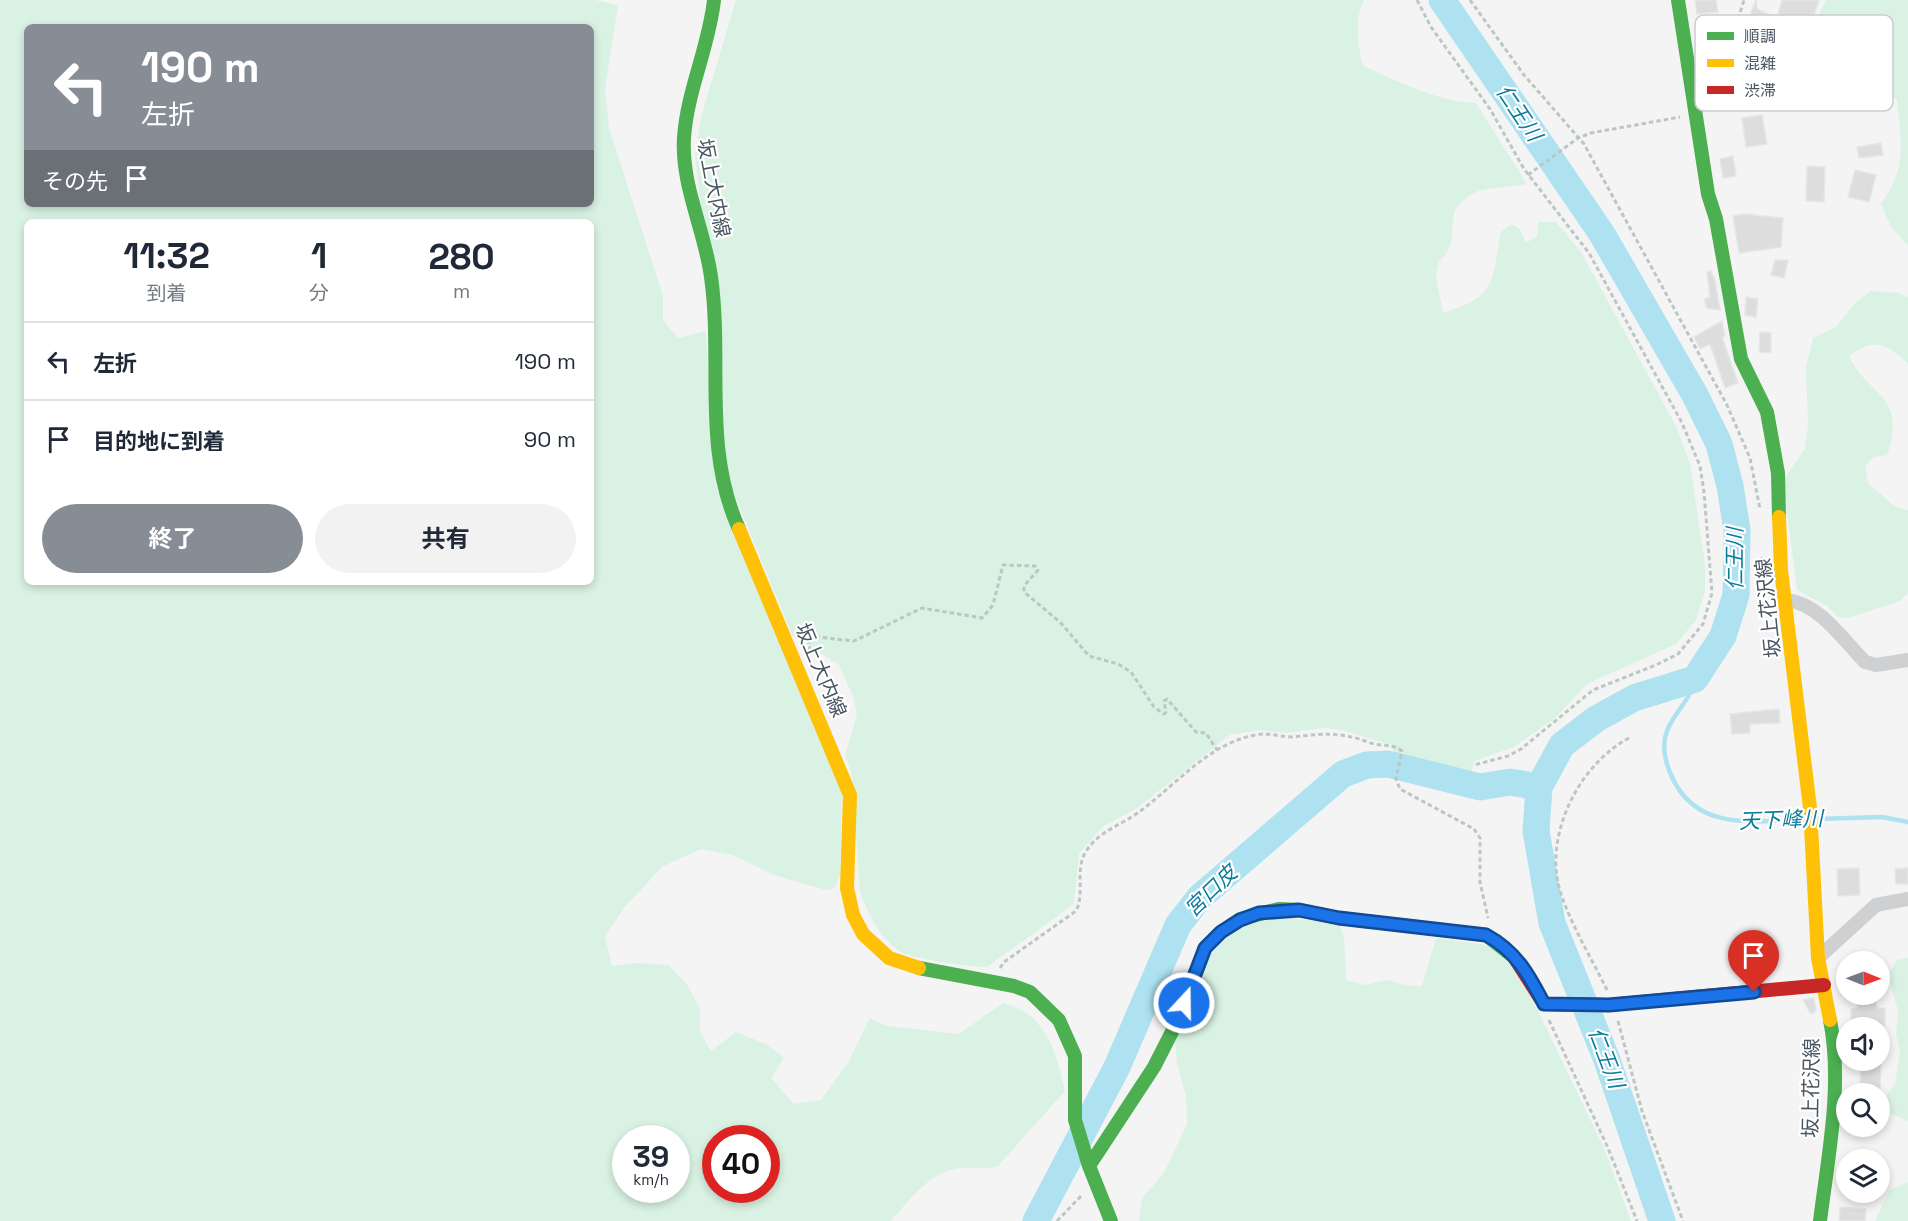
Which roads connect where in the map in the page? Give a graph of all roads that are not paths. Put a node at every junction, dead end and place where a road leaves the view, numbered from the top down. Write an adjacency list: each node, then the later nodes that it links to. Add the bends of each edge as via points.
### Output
1 (714, 0): 10 (main road, 坂上大内線, via 709,37 686,113 683,146 711,277 717,456 728,505 850,795 847,888 853,915 862,934 877,950 903,965 992,980 1030,992 1059,1020 1075,1056 1075,1120)
2 (1678, 0): 3 (main road, 坂上花沢線)
3 (1695, 109)
4 (1695, 111): 5 (main road, 坂上花沢線, via 1741,359 1767,412 1778,473 1781,570)
5 (1787, 600): 6 (street, via 1813,609 1865,662 1876,665); 8 (main road, 坂上花沢線, via 1810,808)
6 (1908, 660)
7 (1908, 899): 8 (street, via 1876,905)
8 (1818, 958): 9 (main road, 坂上花沢線)
9 (1824, 985): 10 (main road, via 1611,1005 1544,1004 1515,957 1486,935 1279,909 1240,920 1205,948 1177,1022 1154,1068); 12 (main road, 坂上花沢線, via 1834,1039 1833,1119)
10 (1087, 1161): 11 (main road, 坂上大内線)
11 (1111, 1221)
12 (1820, 1221)

